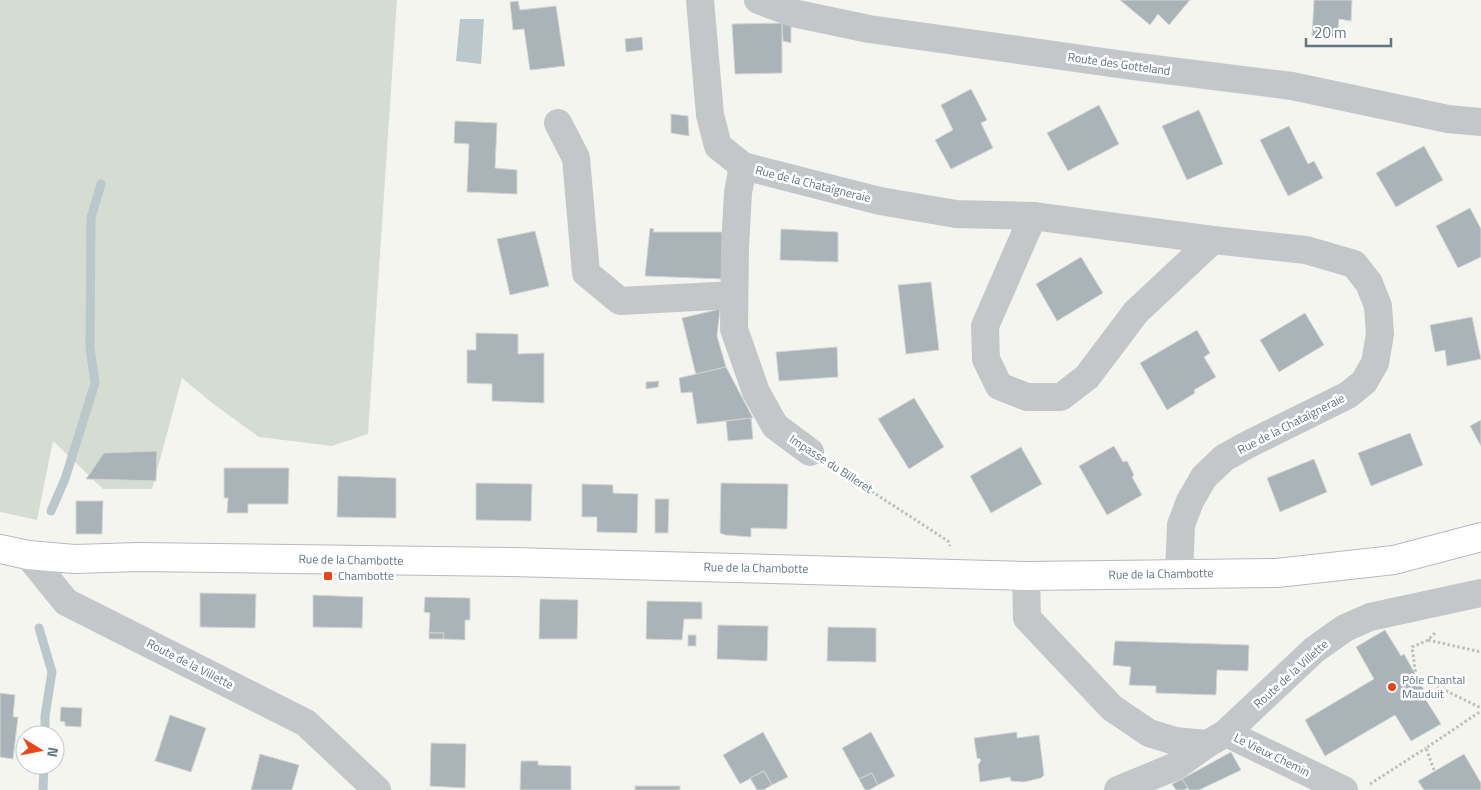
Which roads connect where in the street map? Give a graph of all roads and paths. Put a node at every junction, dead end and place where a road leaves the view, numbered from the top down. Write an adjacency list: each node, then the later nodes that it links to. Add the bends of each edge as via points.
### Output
1 (700, 0): 5 (street, Rue de la Chataîgneraie, via 710,114 718,146)
2 (758, 0): 3 (street, Route des Gotteland, via 794,13 869,29 1292,86 1448,119)
3 (1481, 122)
4 (558, 123): 8 (street, via 576,158 586,273 620,301)
5 (743, 166): 6 (street, Rue de la Chataîgneraie, via 880,201 956,214); 8 (street, Impasse du Billeret, via 738,193)
6 (1032, 216): 7 (street, Rue de la Chataîgneraie); 7 (street, via 985,326 986,359 999,386 1027,397 1060,397 1087,377 1136,312)
7 (1213, 240): 14 (street, Rue de la Chataîgneraie, via 1306,250 1354,264 1369,283 1378,306 1380,334 1375,363 1364,382 1348,395 1247,445 1224,458 1204,476 1181,525)
8 (734, 295): 9 (street, Impasse du Billeret, via 734,329 756,392 775,426)
9 (810, 452): 13 (path, Impasse du Billeret, via 948,541)
10 (1481, 537): 14 (main road, Rue de la Chambotte, via 1394,560 1277,572)
11 (0, 549): 12 (main road)
12 (28, 555): 13 (main road, Rue de la Chambotte, via 84,559 512,562); 25 (street, Route de la Villette, via 66,602 306,723)
13 (966, 574): 15 (main road, Rue de la Chambotte)
14 (1178, 574): 15 (main road, Rue de la Chambotte)
15 (1026, 576): 21 (street, via 1027,618 1112,708 1149,733 1175,741)
16 (1481, 593): 21 (street, Route de la Villette, via 1370,617 1346,628 1314,650)
17 (1440, 627): 18 (path)
18 (1428, 640): 19 (path); 20 (path, via 1412,647 1416,676)
19 (1481, 652)
20 (1481, 709): 22 (path)
21 (1216, 739): 24 (street, Le Vieux Chemin); 26 (street, Route de la Villette, via 1176,766)
22 (1426, 748): 23 (path); 24 (path)
23 (1434, 770)
24 (1357, 787)
25 (377, 790)
26 (1118, 790)

